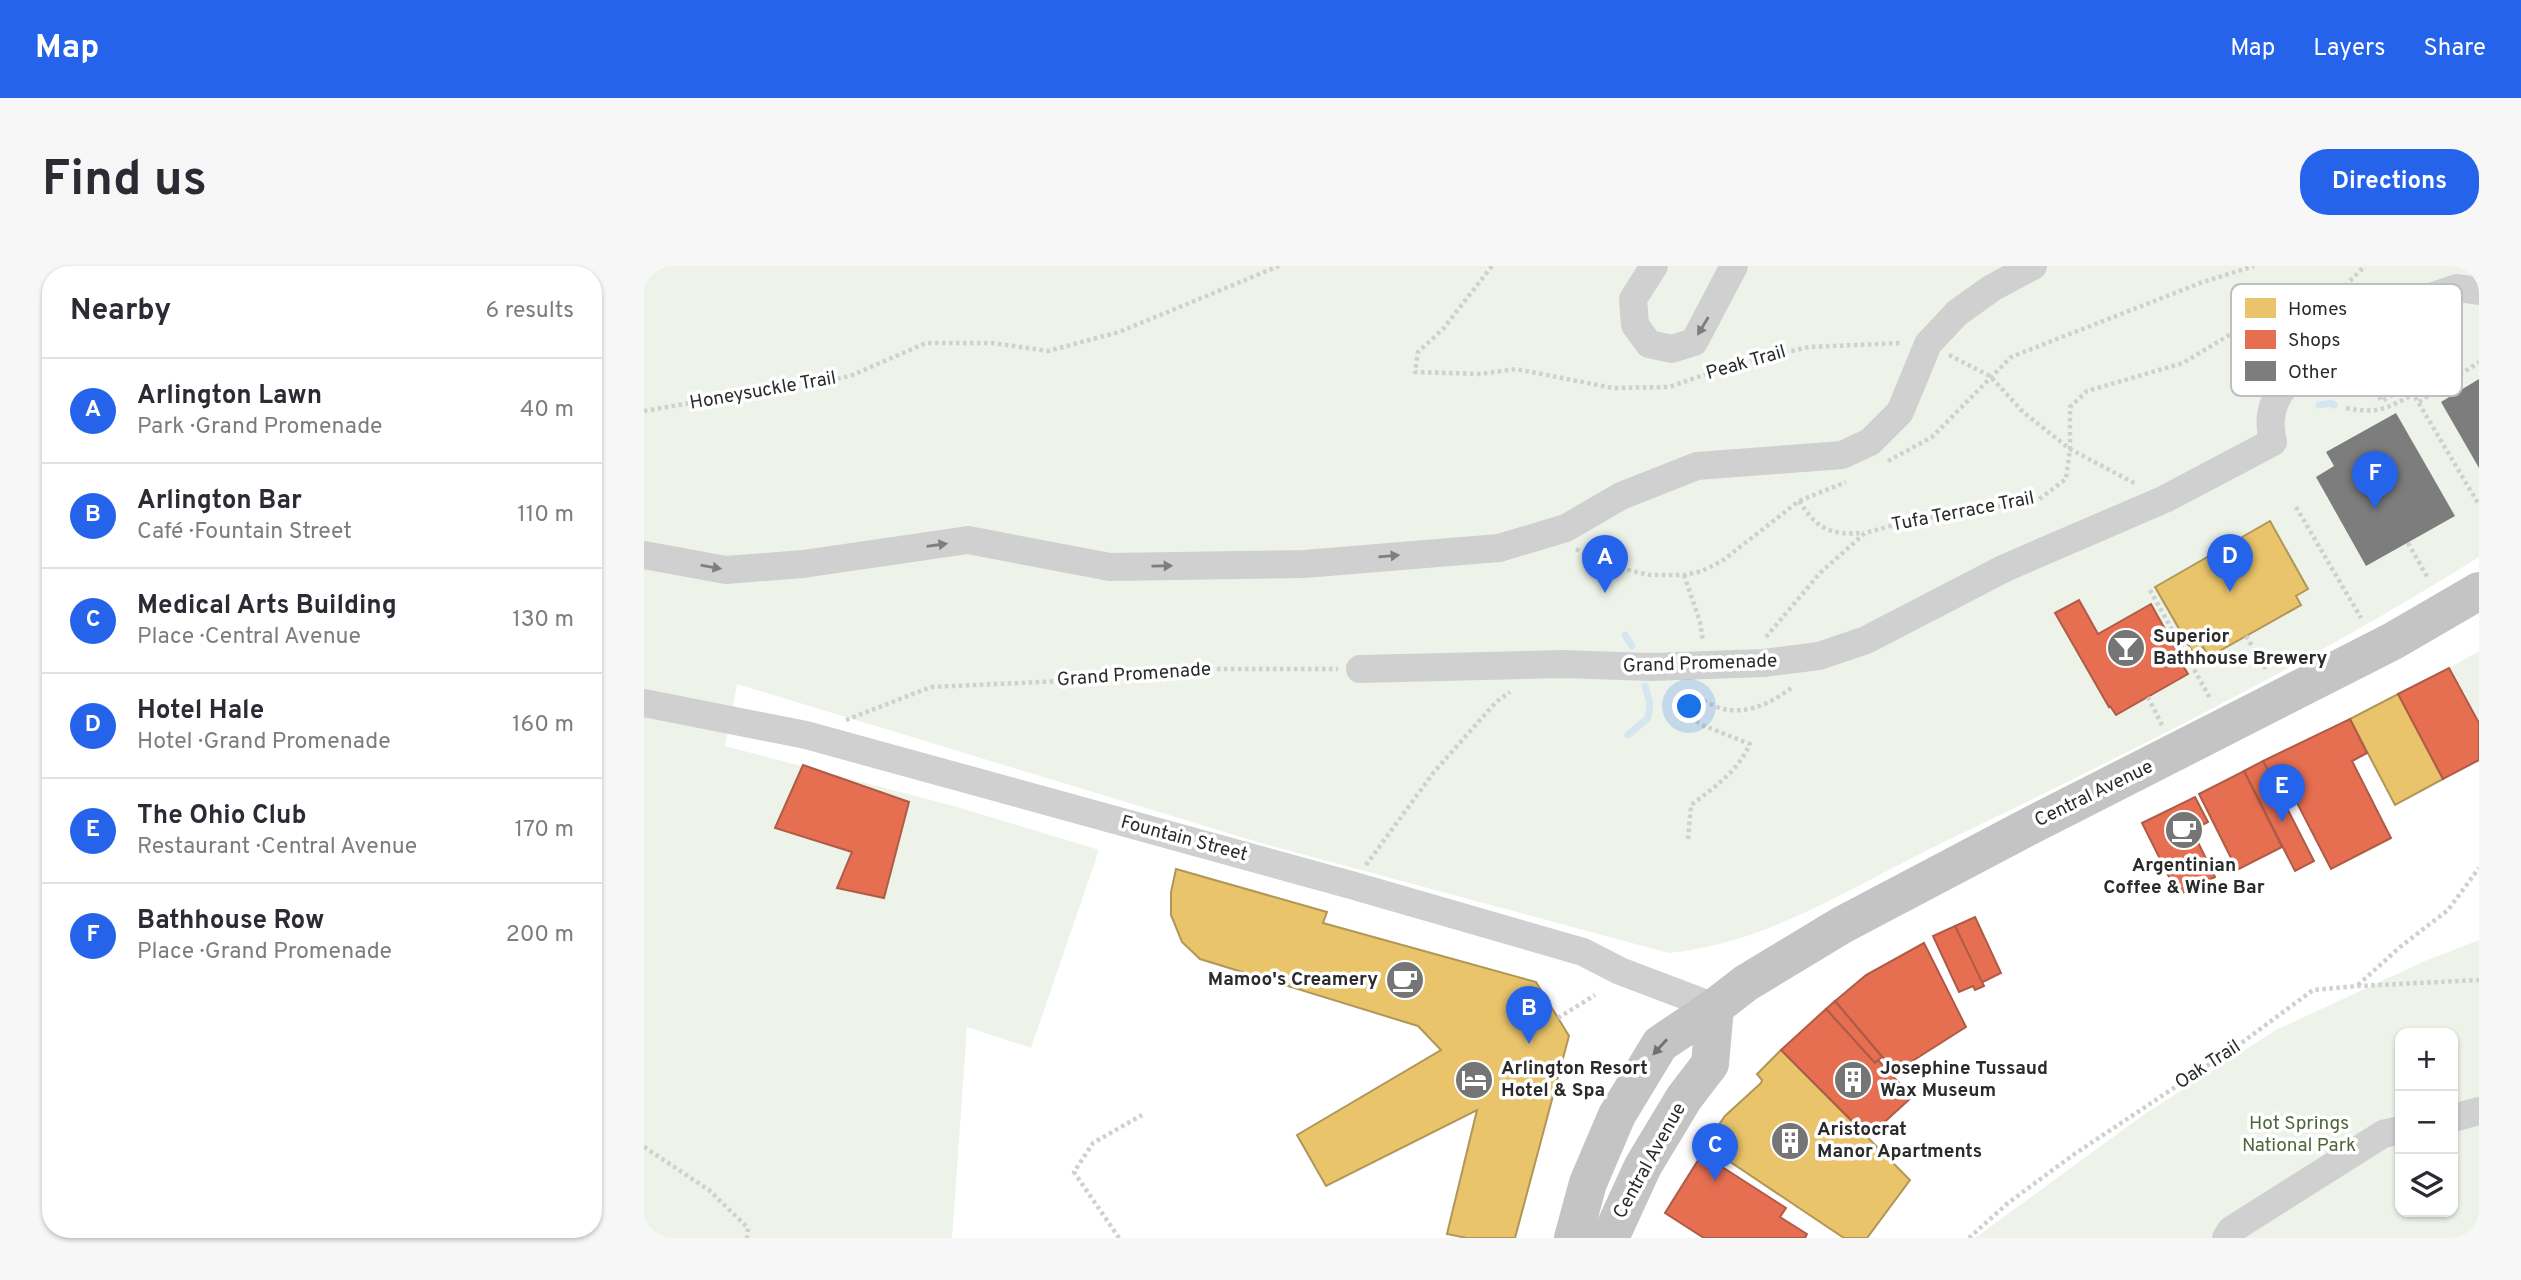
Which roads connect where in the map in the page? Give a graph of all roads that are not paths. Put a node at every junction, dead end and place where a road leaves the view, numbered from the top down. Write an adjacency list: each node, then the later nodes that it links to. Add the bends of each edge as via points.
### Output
1 (1654, 266): 2 (street, one-way to 1, via 1694,342 1672,349 1649,344 1635,325 1633,299)
2 (1734, 266)
3 (2033, 266): 5 (street, one-way to 3, via 726,570 803,564 968,540 1110,567 1304,564 1499,548 1566,528 1621,496 1698,466 1842,455 1870,442 1900,412 1928,344 1957,313)
4 (2278, 396): 7 (street, Grand Promenade, via 2270,418 2273,442 2165,499 2005,568 1866,639 1819,656 1706,665)
5 (644, 555)
6 (2479, 591): 9 (main road, Central Avenue, via 2393,641 1842,925)
7 (1360, 669)
8 (644, 703): 9 (street, Fountain Street, via 806,735 1351,885 1583,952)
9 (1715, 1007): 13 (main road, Central Avenue, one-way to 13, via 1660,1044 1617,1115 1588,1183); 14 (main road, Central Avenue, via 1710,1064 1643,1166)
10 (2479, 1111): 11 (street)
11 (2458, 1117)
12 (2395, 1131): 15 (street, via 2231,1230)
13 (1573, 1238)
14 (1610, 1238)
15 (2226, 1238)

